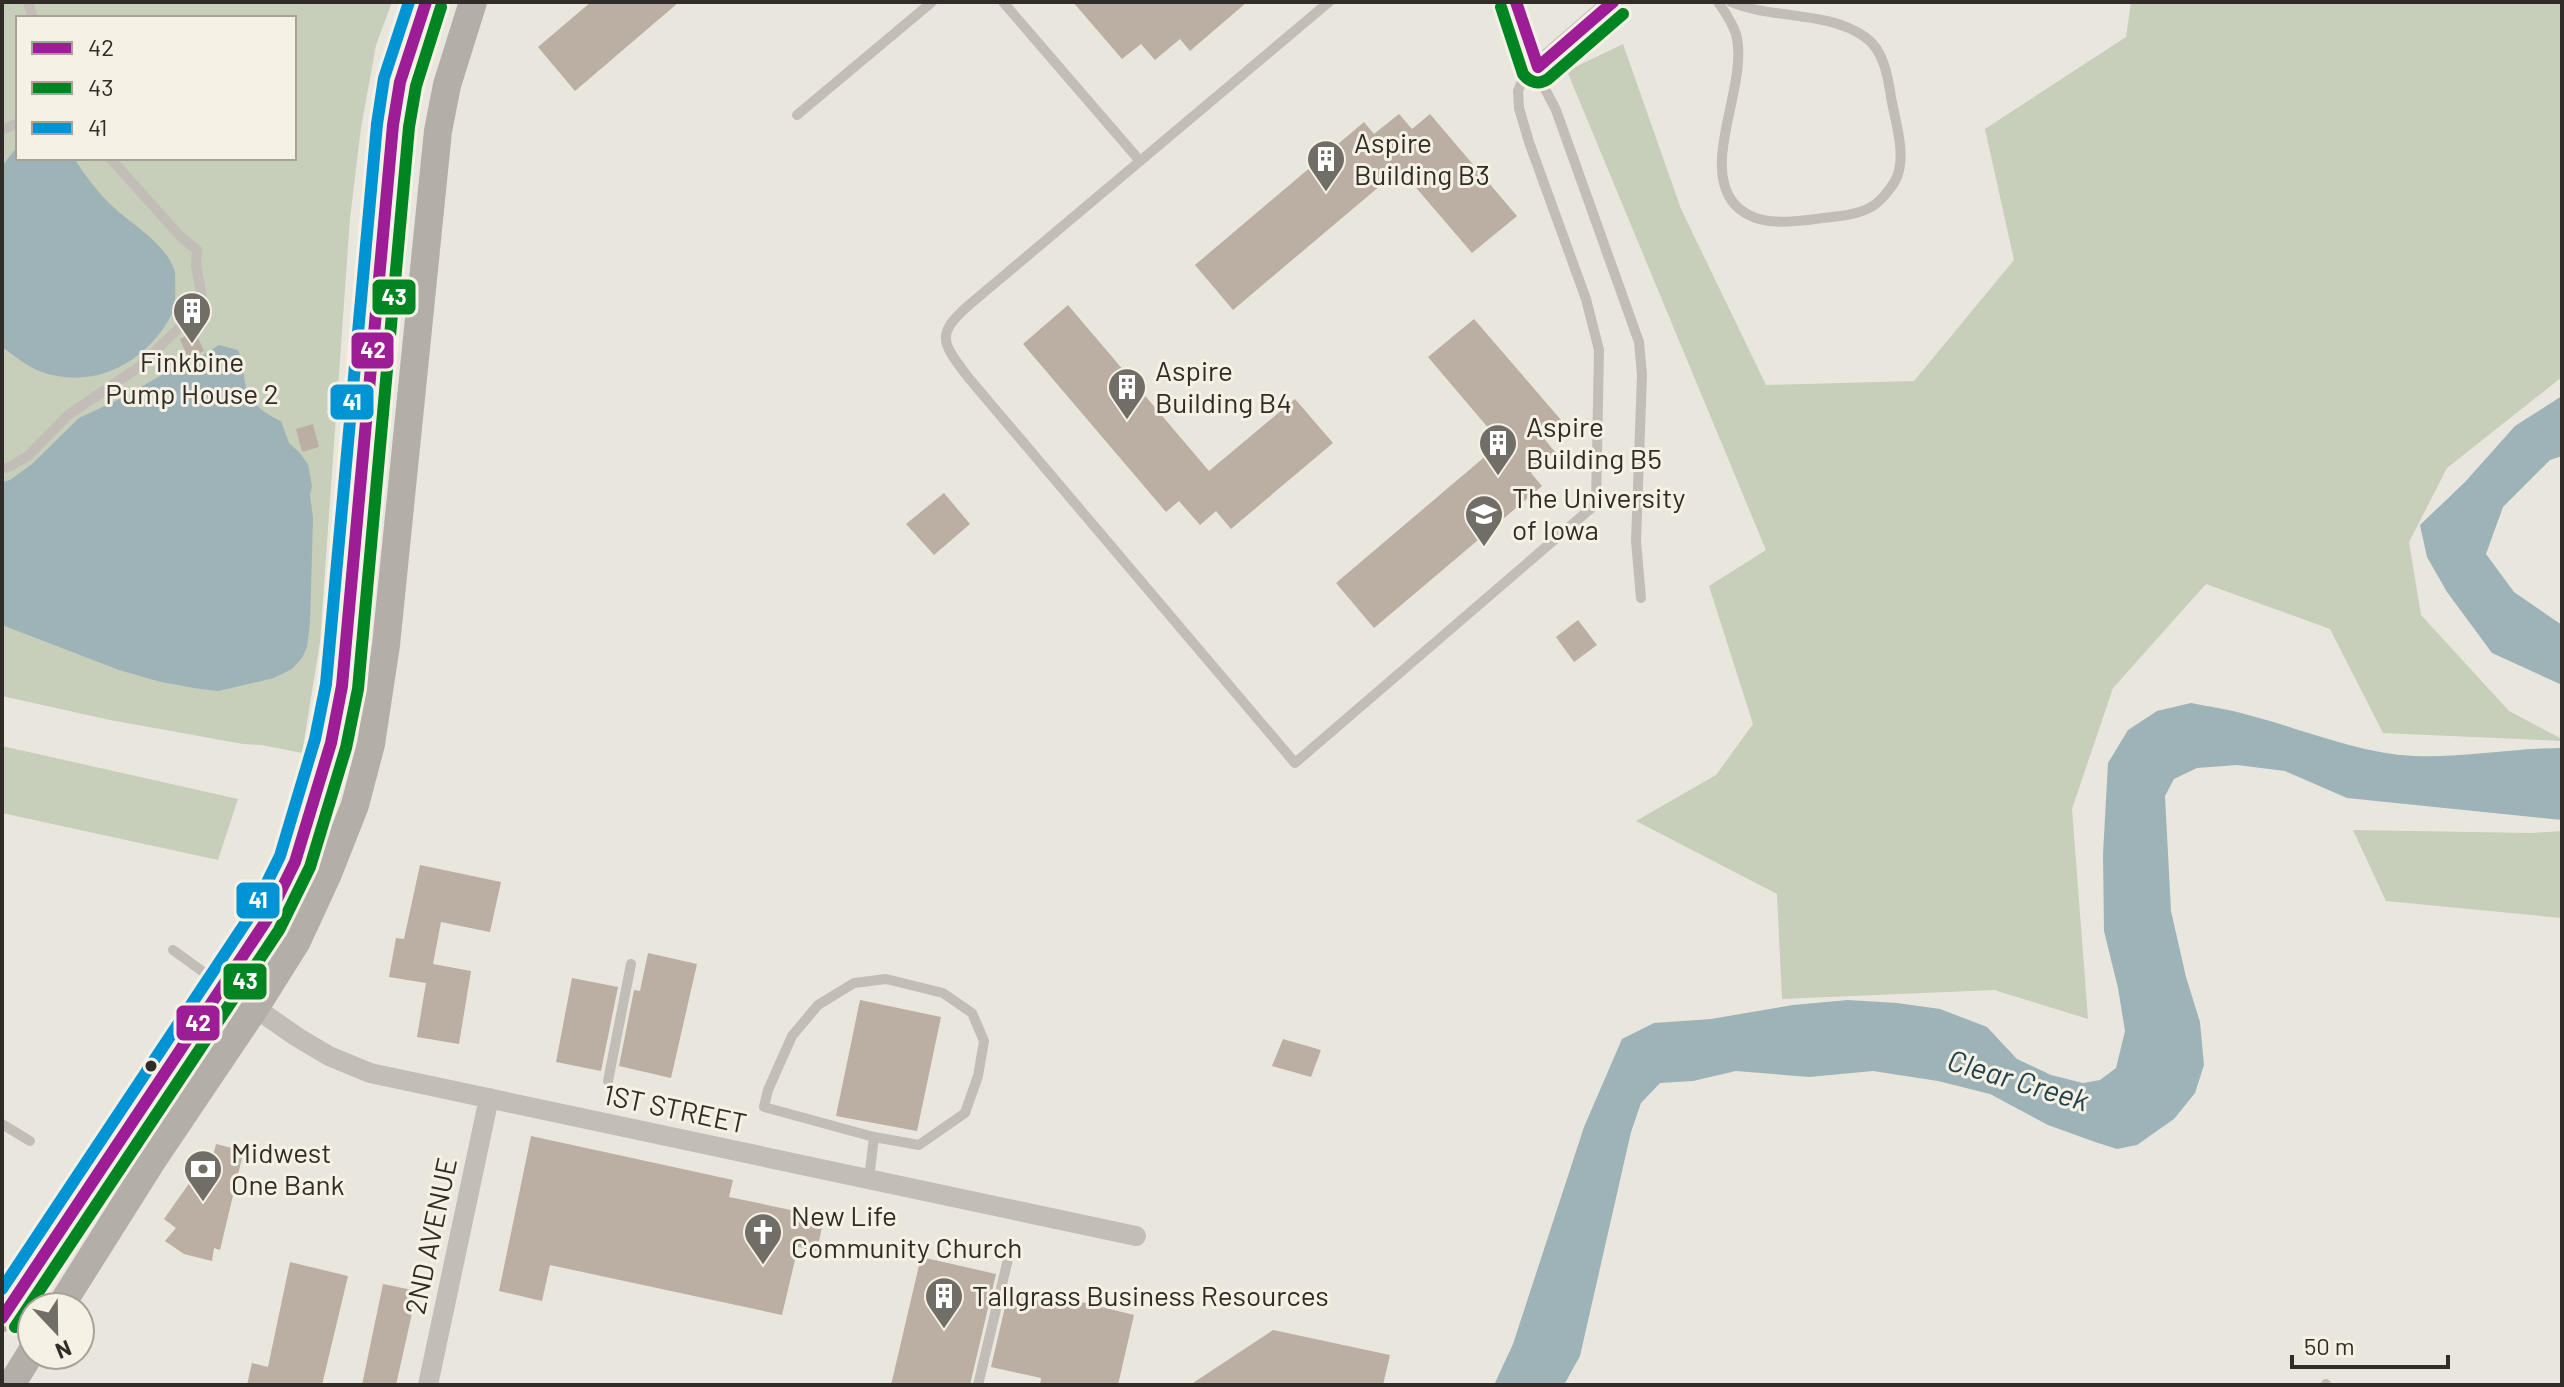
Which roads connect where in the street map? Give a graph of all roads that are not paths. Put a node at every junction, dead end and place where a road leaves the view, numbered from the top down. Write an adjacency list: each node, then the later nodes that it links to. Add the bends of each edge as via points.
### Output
1 (426, 2): 18 (main road, via 400,82 393,125 342,686 331,743 295,862 266,921)
2 (473, 2): 19 (main road, via 438,131 386,645 371,744 355,805 327,876 297,941)
3 (932, 2): 11 (lane)
4 (1003, 2): 13 (lane)
5 (1329, 2): 13 (lane)
6 (1516, 2): 10 (lane)
7 (1613, 2): 10 (street)
8 (1718, 2): 9 (lane, via 1737,37 1738,68 1721,173 1735,204 1757,218 1791,222 1871,207 1885,196 1901,165 1884,64 1869,39 1824,20)
9 (1731, 2)
10 (1535, 70): 13 (lane, via 1524,77 1518,91 1519,108 1599,350 1596,504 1295,763 967,376 944,335 951,320); 15 (lane, via 1556,110 1639,342 1636,541)
11 (797, 115)
12 (112, 160): 14 (lane, via 197,250 204,309 139,367 68,415 28,456)
13 (1140, 161)
14 (2, 469)
15 (1641, 598)
16 (173, 950): 18 (lane)
17 (631, 964): 20 (lane)
18 (224, 986): 19 (street, 1ST STREET); 29 (main road)
19 (255, 1008): 21 (street, 1ST STREET, via 320,1051 370,1073); 28 (main road)
20 (608, 1081)
21 (489, 1098): 25 (street, 1ST STREET); 30 (street, 2ND AVENUE)
22 (2, 1124): 24 (lane)
23 (874, 1137): 23 (lane, via 919,1145 965,1113 984,1041 972,1013 943,993 886,979 854,983 818,1005 792,1036 764,1107); 25 (lane)
24 (30, 1141)
25 (869, 1179): 26 (street, 1ST STREET)
26 (1136, 1236)
27 (1009, 1255): 31 (lane)
28 (70, 1291)
29 (2, 1318)
30 (428, 1385)
31 (978, 1385)

